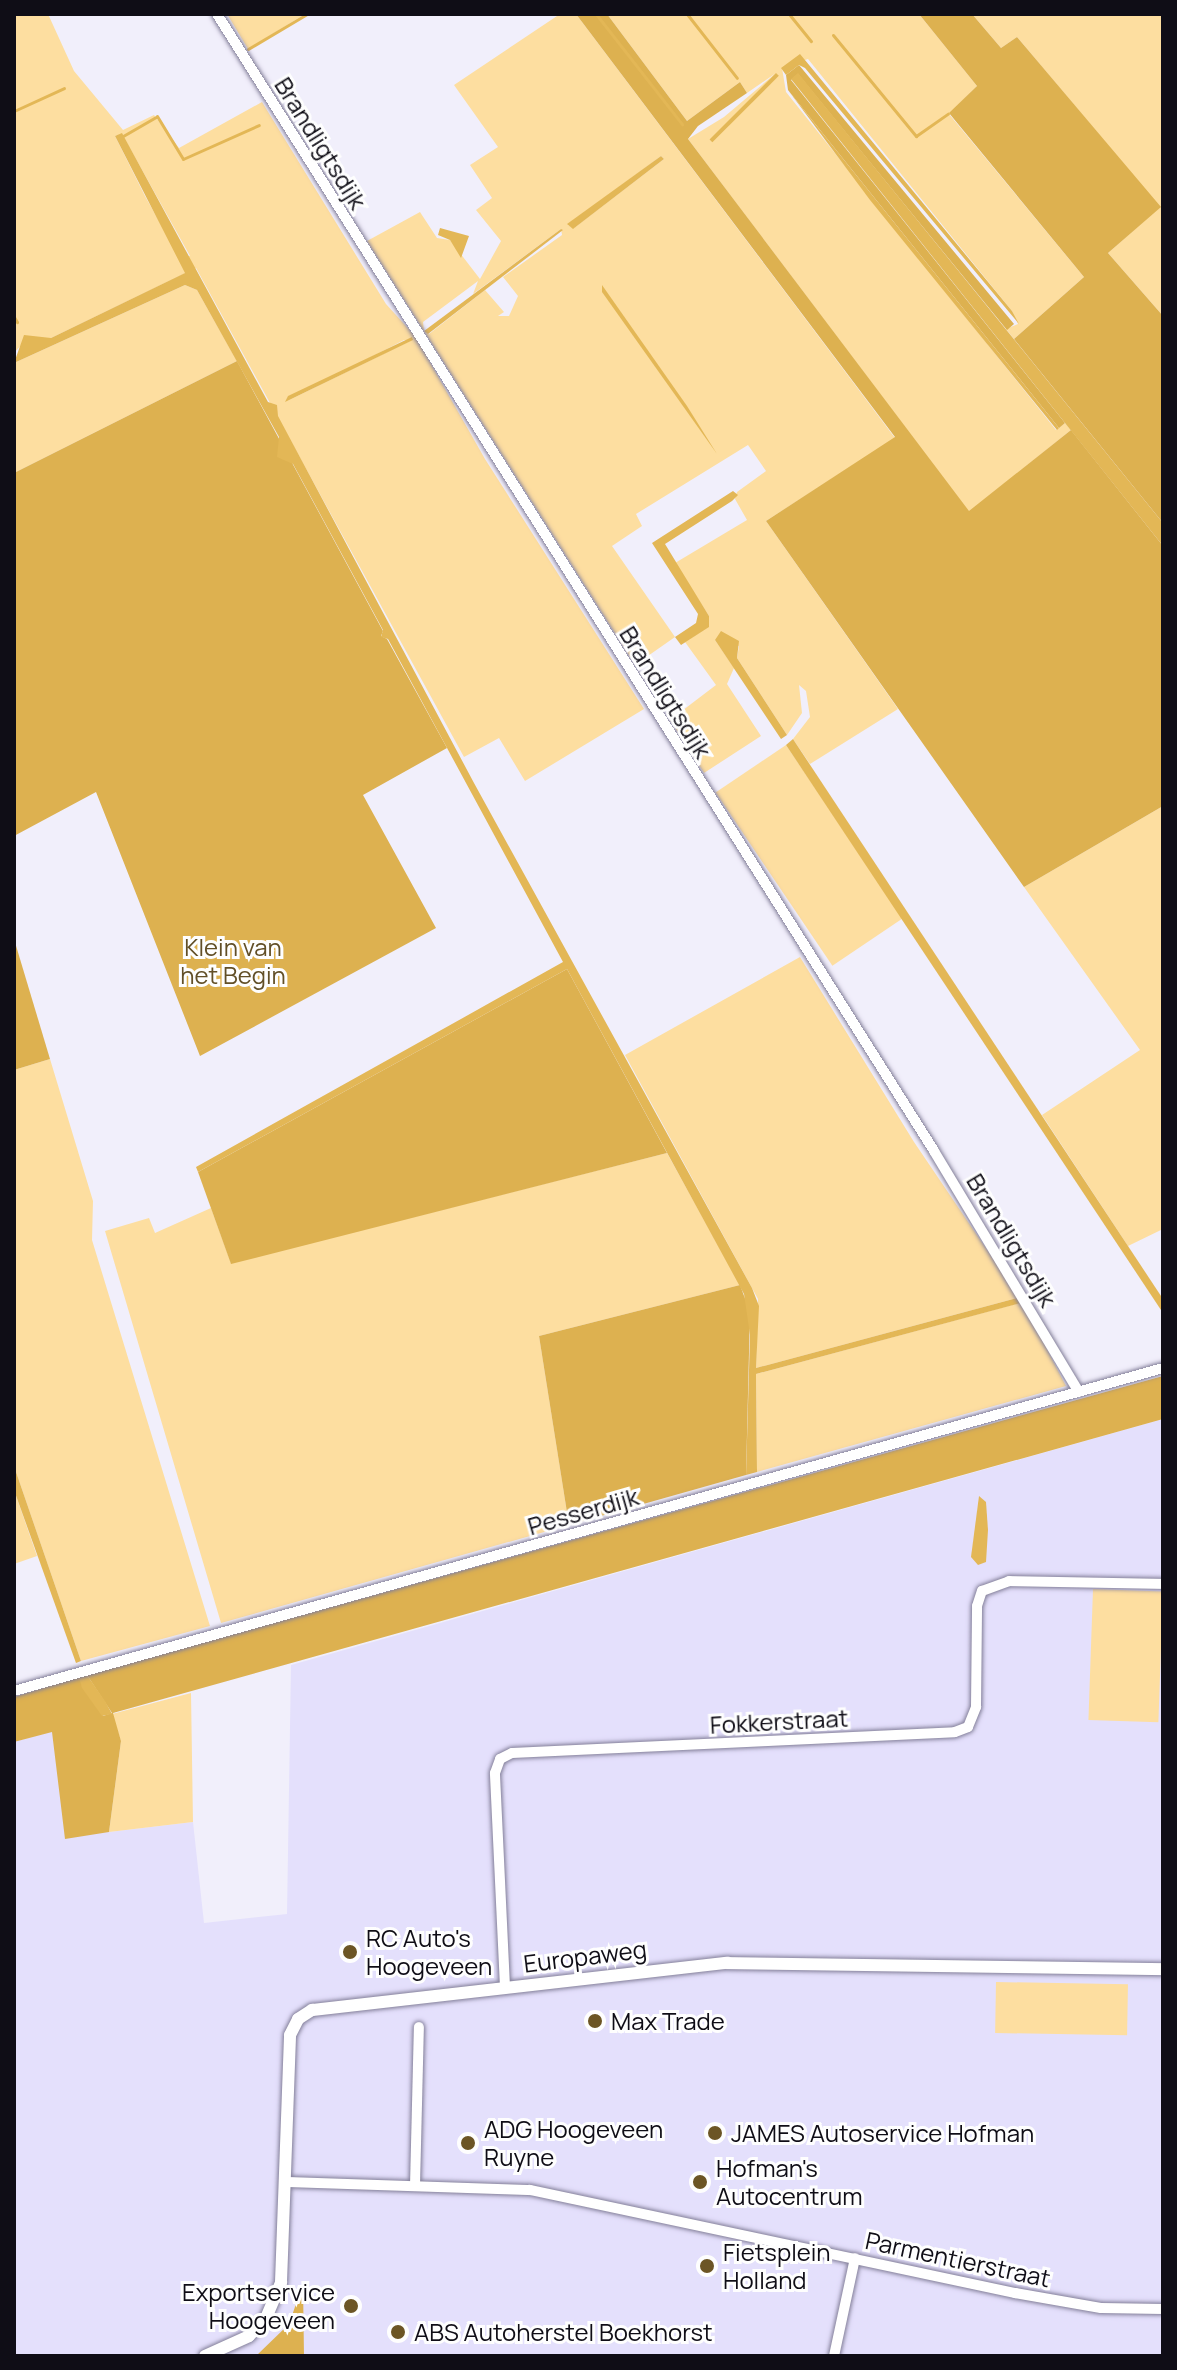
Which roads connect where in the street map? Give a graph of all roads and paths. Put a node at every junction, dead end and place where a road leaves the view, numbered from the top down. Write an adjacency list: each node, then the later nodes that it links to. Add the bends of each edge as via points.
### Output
1 (217, 14): 3 (street, Brandligtsdijk, via 934,1151)
2 (1163, 1368): 3 (street, Pesserdijk)
3 (1079, 1392): 5 (street, Pesserdijk)
4 (1163, 1584): 7 (street, Fokkerstraat, via 1009,1581 982,1591 977,1606 976,1707 968,1727 955,1732 512,1753 500,1759 495,1773)
5 (14, 1691)
6 (1163, 1969): 7 (main road, Europaweg, via 727,1963)
7 (505, 1987): 9 (main road, Europaweg, via 318,2008 300,2017 290,2035)
8 (419, 2027): 10 (street)
9 (285, 2182): 10 (street, Parmentierstraat); 13 (main road, Europaweg, via 281,2282 272,2308 249,2336)
10 (415, 2186): 11 (street, Parmentierstraat, via 534,2191)
11 (855, 2258): 12 (street, Parmentierstraat, via 1056,2301); 14 (street)
12 (1163, 2309)
13 (205, 2356)
14 (834, 2356)

